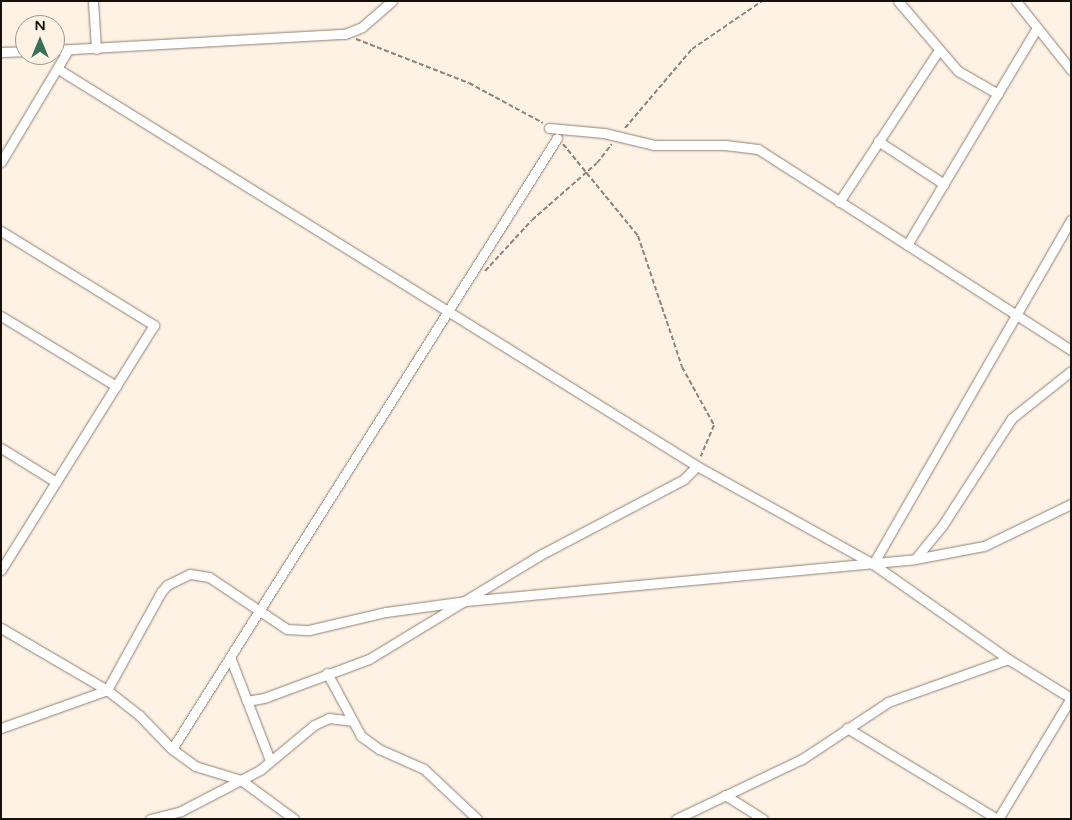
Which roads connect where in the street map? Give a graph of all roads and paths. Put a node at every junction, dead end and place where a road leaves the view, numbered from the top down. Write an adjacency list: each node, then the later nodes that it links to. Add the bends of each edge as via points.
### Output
1 (93, 1): 8 (street)
2 (392, 1): 7 (street, via 362,27)
3 (762, 1): 17 (path, via 692,49)
4 (898, 1): 10 (street)
5 (1016, 1): 6 (street)
6 (1037, 28): 14 (street); 15 (street)
7 (345, 34): 8 (street); 16 (path, via 477,86)
8 (96, 48): 9 (street)
9 (68, 50): 13 (street)
10 (939, 50): 15 (street, via 958,71); 19 (street)
11 (15, 51): 12 (street)
12 (1, 52)
13 (58, 69): 20 (street); 28 (street)
14 (1071, 70)
15 (998, 94): 22 (street)
16 (549, 128): 17 (street)
17 (619, 136): 21 (path); 23 (street, via 654,145 725,145 758,149)
18 (558, 138): 21 (path); 28 (street)
19 (878, 141): 22 (street); 23 (street)
20 (1, 162)
21 (587, 172): 27 (path, via 532,220); 35 (path, via 634,227 682,367 714,425)
22 (944, 184): 26 (street)
23 (839, 202): 26 (street)
24 (1071, 220): 30 (street)
25 (1, 231): 33 (street, via 154,325)
26 (907, 246): 30 (street)
27 (480, 276)
28 (448, 312): 35 (street); 42 (street)
29 (1, 316): 33 (street)
30 (1015, 317): 31 (street); 39 (street)
31 (1071, 350)
32 (1071, 371): 38 (street, via 1012,418 942,526)
33 (116, 386): 36 (street)
34 (1, 448): 36 (street)
35 (697, 466): 39 (street); 41 (street, via 684,479 542,554)
36 (56, 482): 40 (street)
37 (1071, 504): 38 (street, via 984,546)
38 (915, 559): 39 (street)
39 (873, 564): 41 (street); 45 (street)
40 (1, 570)
41 (466, 601): 42 (street, via 386,612 309,630 287,629); 46 (street, via 369,659)
42 (260, 608): 44 (street); 47 (street, via 202,573 190,574 167,585)
43 (1, 628): 47 (street)
44 (230, 657): 49 (street); 53 (street)
45 (1008, 659): 48 (street); 52 (street, via 911,692 882,705)
46 (327, 673): 49 (street, via 264,698); 50 (street)
47 (107, 690): 51 (street); 53 (street, via 140,714)
48 (1071, 698): 62 (street)
49 (247, 701): 54 (street)
50 (353, 721): 54 (street, via 329,718 314,725); 59 (street, via 368,743 424,769)
51 (1, 728)
52 (847, 728): 56 (street, via 802,760); 62 (street)
53 (172, 749): 55 (street, via 195,766)
54 (270, 760): 55 (street)
55 (241, 780): 57 (street, via 182,811); 58 (street)
56 (725, 795): 60 (street); 61 (street)
57 (150, 819)
58 (294, 819)
59 (477, 819)
60 (676, 819)
61 (763, 819)
62 (998, 819)

